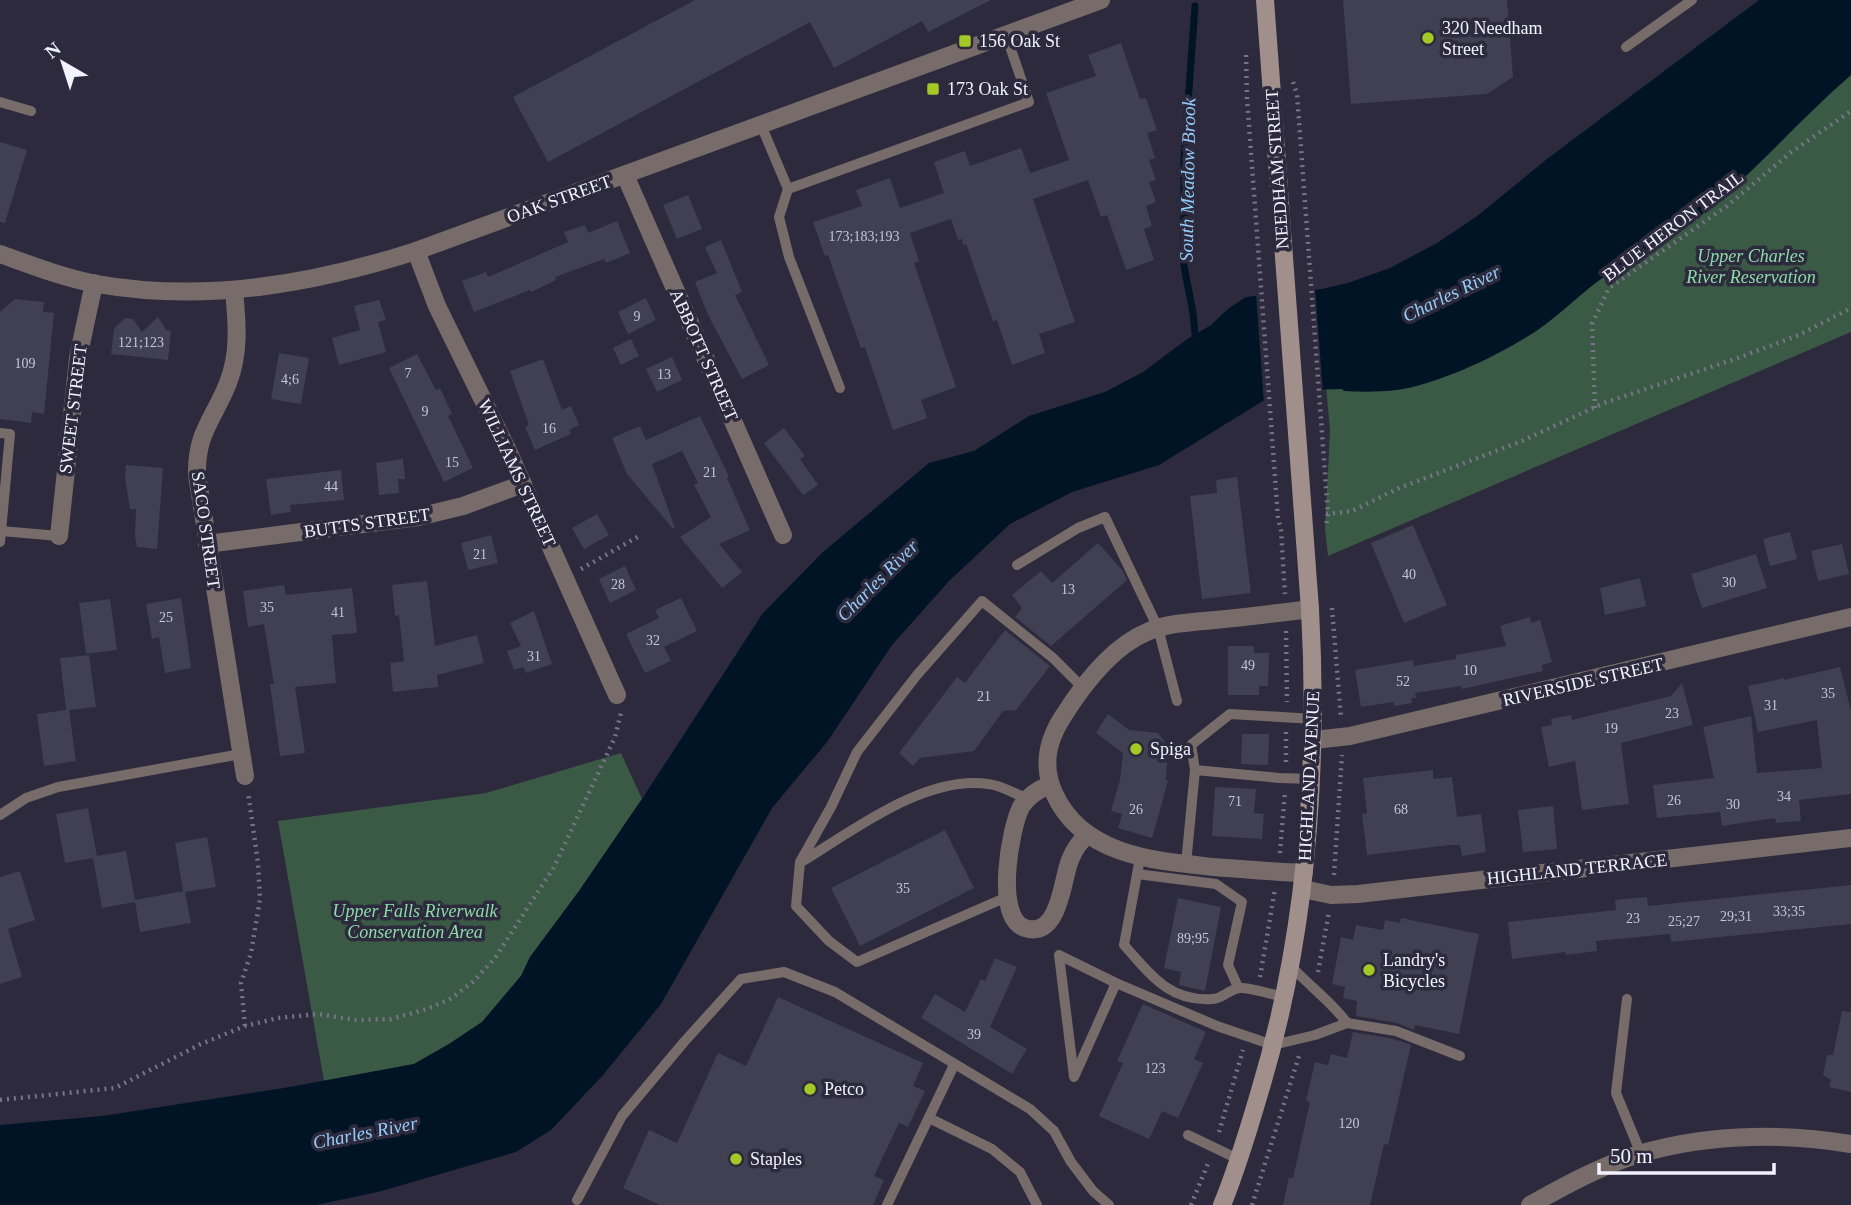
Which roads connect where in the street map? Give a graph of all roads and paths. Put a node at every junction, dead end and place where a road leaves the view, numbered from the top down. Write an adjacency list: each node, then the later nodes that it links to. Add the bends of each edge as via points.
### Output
1 (1101, 0): 4 (street, OAK STREET)
2 (1265, 0): 19 (main road, NEEDHAM STREET)
3 (1692, 0): 5 (lane)
4 (1006, 35): 11 (street, OAK STREET); 13 (lane, via 1029,102)
5 (1626, 47)
6 (1247, 70): 32 (path, NEEDHAM STREET)
7 (1297, 94): 21 (path, NEEDHAM STREET, via 1328,514 1352,511)
8 (0, 102): 9 (lane)
9 (30, 111)
10 (1851, 111): 21 (path, BLUE HERON TRAIL, via 1609,288 1592,324)
11 (761, 125): 12 (street, OAK STREET); 13 (lane)
12 (625, 174): 14 (street, OAK STREET); 26 (street, ABBOTT STREET)
13 (788, 189): 20 (lane, via 779,217 789,257)
14 (416, 251): 17 (street, OAK STREET, via 327,276); 23 (street, WILLIAMS STREET, via 437,306)
15 (0, 254): 16 (street, OAK STREET)
16 (94, 283): 17 (street, OAK STREET, via 150,290); 27 (street, SWEET STREET, via 78,358)
17 (234, 290): 29 (street, SACO STREET, via 235,362 197,455)
18 (1851, 308): 21 (path, via 1799,335)
19 (1289, 338): 33 (main road, HIGHLAND AVENUE)
20 (840, 388)
21 (1595, 408)
22 (5, 434): 24 (lane)
23 (523, 484): 29 (street, BUTTS STREET, via 418,517); 31 (street, WILLIAMS STREET)
24 (1, 531): 27 (lane); 28 (lane)
25 (641, 535): 31 (path)
26 (783, 535)
27 (59, 536)
28 (0, 542)
29 (207, 544): 43 (street, SACO STREET)
30 (1017, 565): 35 (lane, via 1105,517)
31 (564, 577): 38 (street, WILLIAMS STREET)
32 (1285, 588)
33 (1310, 610): 35 (street); 41 (main road, HIGHLAND AVENUE)
34 (1851, 617): 42 (street, RIVERSIDE STREET, via 1350,737)
35 (1158, 628): 37 (street, via 1123,647); 39 (lane)
36 (1287, 645): 40 (path, HIGHLAND AVENUE)
37 (1083, 688): 49 (street, via 1048,745); 55 (lane, via 982,601 857,752)
38 (617, 695): 69 (path, via 622,712 615,737 554,867 495,958 474,981 452,998 391,1019 318,1014)
39 (1177, 701)
40 (1287, 718): 41 (lane); 44 (lane, via 1230,714 1191,745); 47 (path, HIGHLAND AVENUE)
41 (1314, 719): 42 (main road, HIGHLAND AVENUE)
42 (1314, 740): 48 (main road, HIGHLAND AVENUE)
43 (242, 754): 46 (street, SACO STREET); 51 (lane, via 58,787 26,798)
44 (1195, 770): 47 (lane); 56 (lane)
45 (1341, 772): 57 (path, HIGHLAND AVENUE)
46 (245, 776): 69 (path, via 260,899 241,983)
47 (1285, 778): 48 (lane); 53 (path, HIGHLAND AVENUE)
48 (1312, 779): 59 (main road, HIGHLAND AVENUE)
49 (1050, 785): 50 (street); 52 (street, HIGHLAND TERRACE, via 1065,811)
50 (1028, 799): 55 (lane, via 988,783 942,786 900,802); 60 (street, via 1013,832)
51 (0, 815)
52 (1088, 834): 58 (street, HIGHLAND TERRACE); 60 (street, via 1072,854 1058,907 1048,921 1035,929 1020,925)
53 (1281, 838)
54 (1851, 838): 59 (street, HIGHLAND TERRACE, via 1357,894 1331,895)
55 (800, 862): 60 (lane, via 796,906 856,962)
56 (1186, 864): 58 (street, HIGHLAND TERRACE); 59 (street, HIGHLAND TERRACE)
57 (1335, 864)
58 (1139, 866): 64 (lane, via 1216,884 1242,902 1228,965); 64 (lane, via 1124,945 1166,989 1184,996 1215,999)
59 (1304, 881): 62 (main road, HIGHLAND AVENUE)
60 (1007, 897)
61 (1327, 921): 65 (path)
62 (1291, 966): 65 (lane); 66 (main road, HIGHLAND AVENUE)
63 (1116, 983): 63 (lane, via 1059,955 1074,1077 1110,994); 71 (lane)
64 (1238, 987): 66 (lane)
65 (1314, 991): 68 (lane)
66 (1284, 997): 71 (main road, HIGHLAND AVENUE)
67 (1627, 999): 78 (lane, via 1616,1093)
68 (1347, 1023): 70 (lane); 72 (lane, via 1396,1031)
69 (245, 1026): 74 (path, via 115,1088)
70 (1304, 1037): 71 (lane); 87 (path)
71 (1273, 1045): 79 (main road, HIGHLAND AVENUE)
72 (1460, 1056)
73 (958, 1068): 75 (lane); 81 (lane, via 835,992 783,972 741,979 622,1116); 84 (lane, via 1038,1116 1054,1131 1093,1191)
74 (0, 1100)
75 (929, 1118): 82 (lane); 83 (lane, via 992,1149 1011,1164)
76 (1188, 1135): 79 (lane)
77 (1851, 1144): 78 (street, via 1753,1138 1696,1142)
78 (1641, 1154): 88 (street, via 1602,1168)
79 (1238, 1159): 86 (main road, HIGHLAND AVENUE)
80 (1207, 1168): 85 (path)
81 (579, 1204)
82 (887, 1205)
83 (1037, 1205)
84 (1109, 1205)
85 (1191, 1205)
86 (1222, 1205)
87 (1252, 1205)
88 (1530, 1205)

